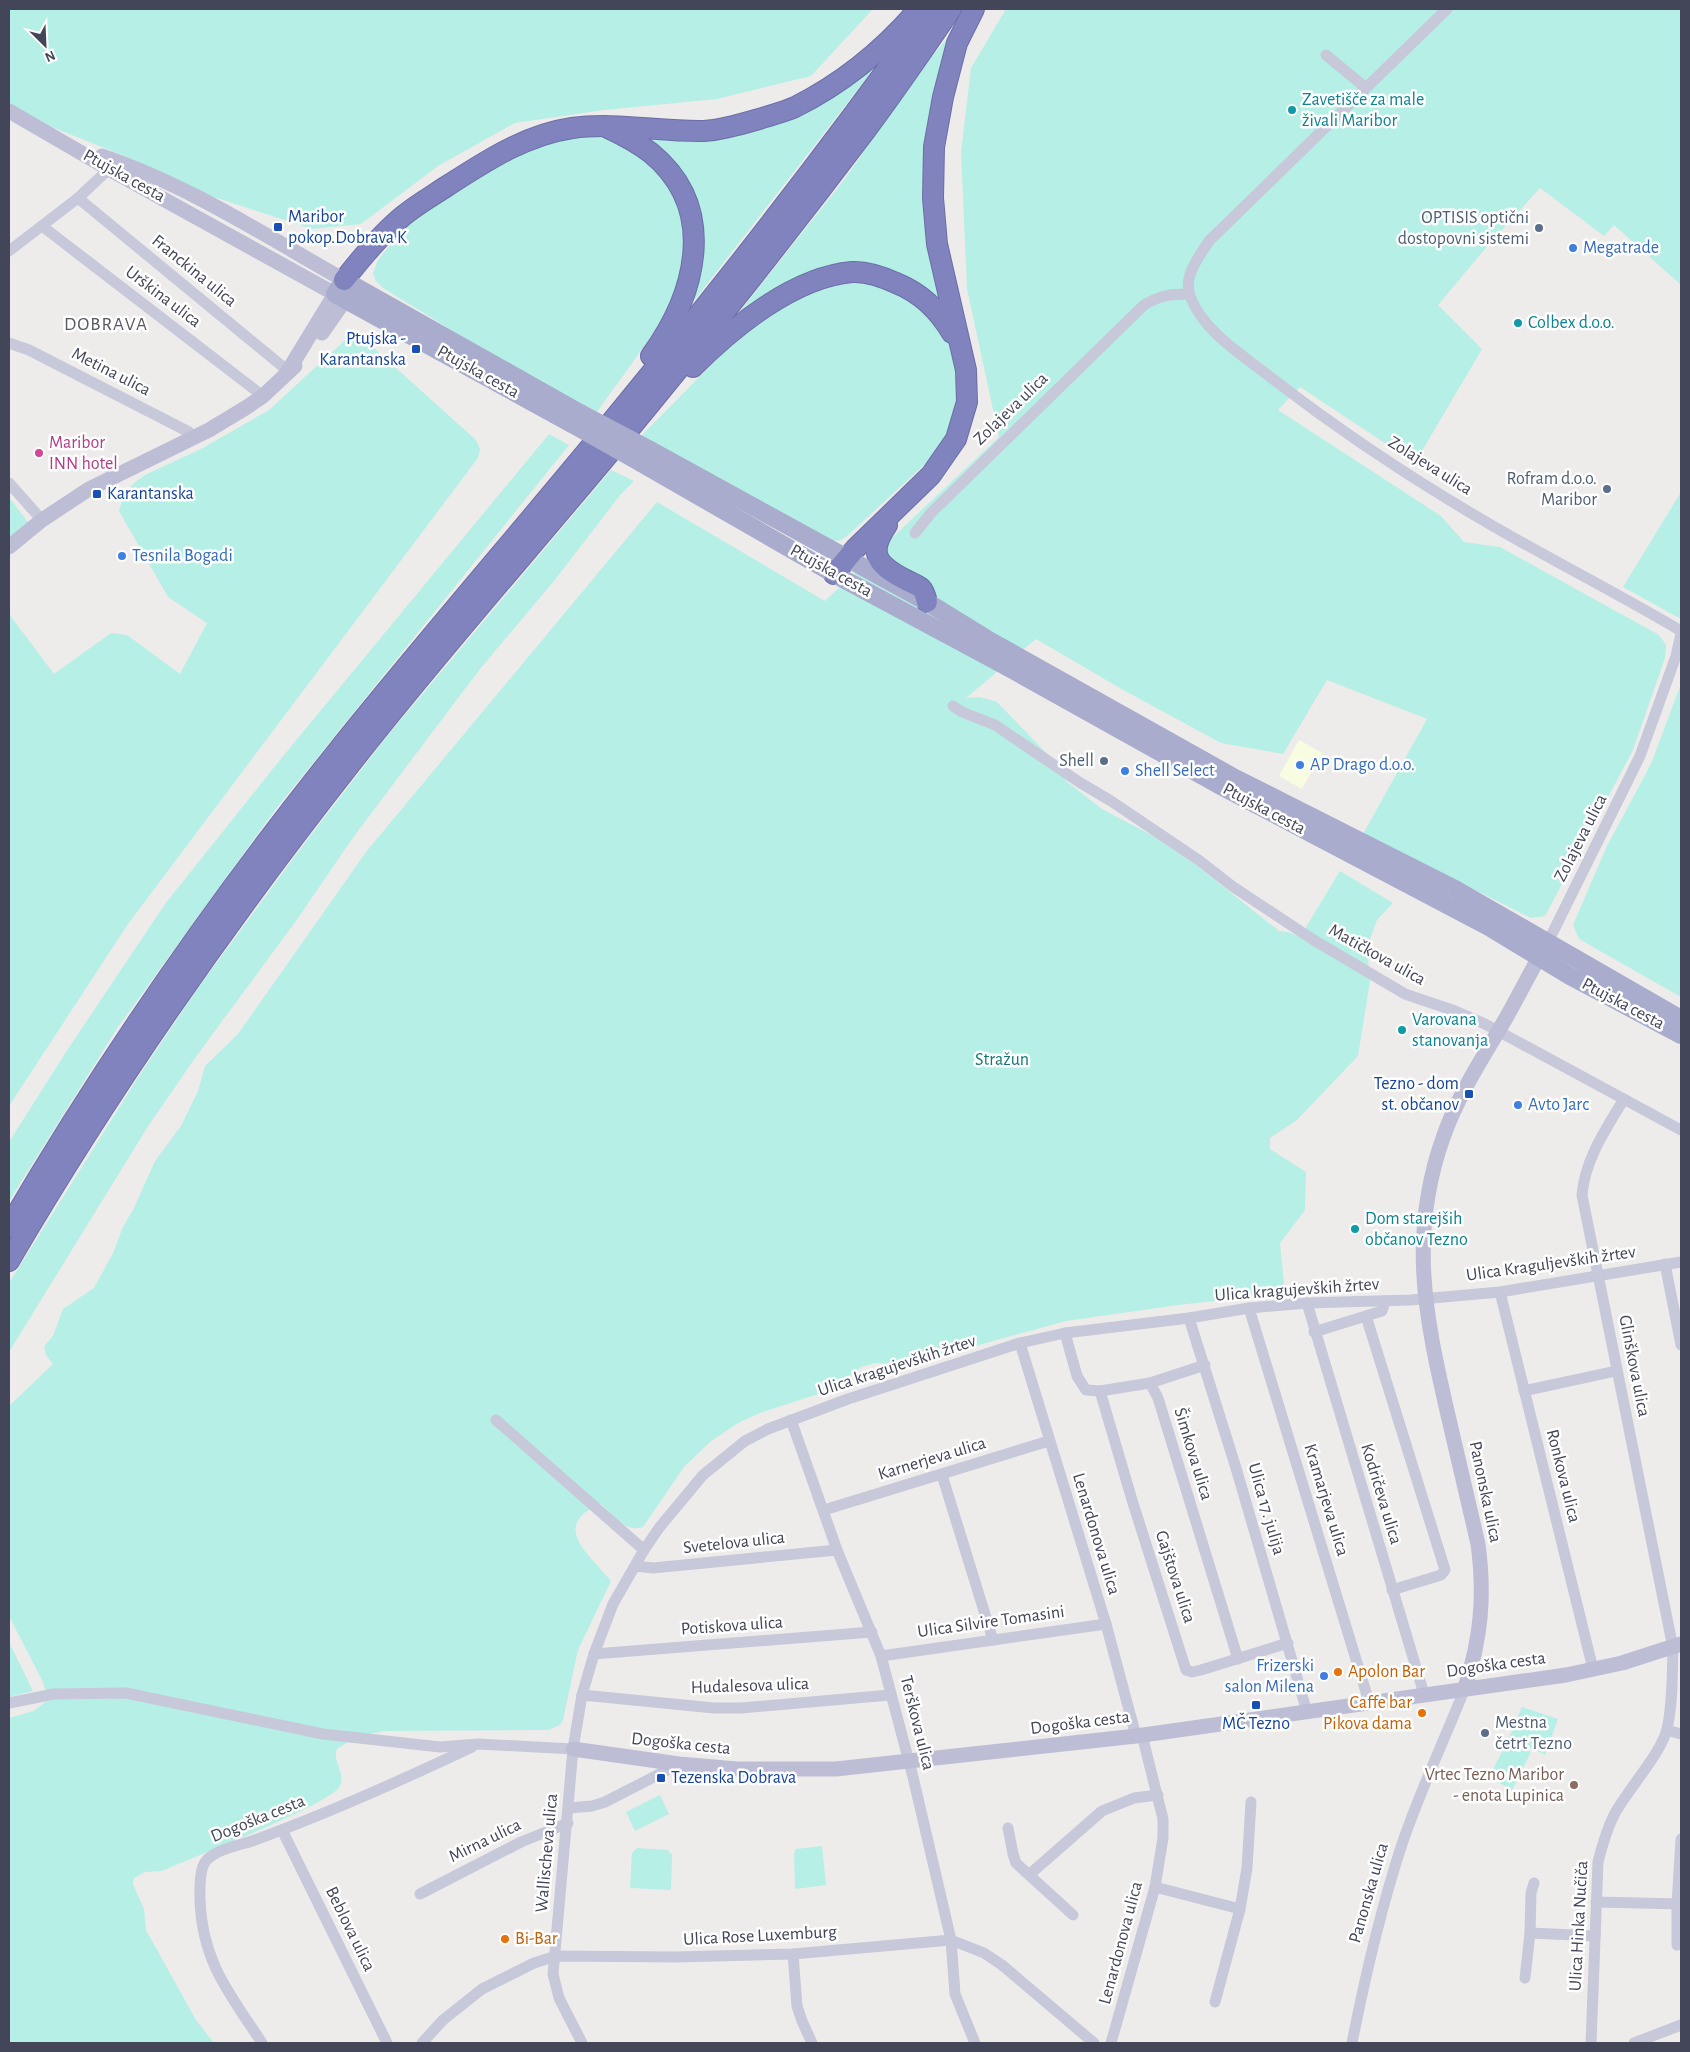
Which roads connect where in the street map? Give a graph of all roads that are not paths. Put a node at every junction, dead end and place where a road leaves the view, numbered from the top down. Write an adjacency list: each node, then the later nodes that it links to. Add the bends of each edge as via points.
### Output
1 (918, 9): 9 (highway, via 882,47 841,81 793,108 744,124 706,131)
2 (931, 9): 21 (highway)
3 (952, 9): 21 (highway, via 867,129)
4 (974, 9): 18 (highway, via 957,43 934,147 933,198 937,244)
5 (1447, 9): 7 (street)
6 (1326, 55): 7 (street)
7 (1366, 88): 16 (street, via 1209,241 1193,266)
8 (9, 111): 10 (street)
9 (604, 126): 15 (highway, via 546,133 484,162 404,215 355,265); 21 (highway, via 651,154 666,169 688,205 695,235 689,286 660,343 633,381)
10 (72, 146): 11 (street, Ptujska cesta); 15 (street, Ptujska cesta, via 105,157 245,222)
11 (109, 169): 12 (street); 15 (street, Ptujska cesta)
12 (78, 198): 13 (street); 19 (street, Franckina ulica)
13 (42, 226): 14 (street); 20 (street, Urškina ulica)
14 (9, 251)
15 (345, 290): 19 (street, via 308,354); 23 (main road, Ptujska cesta, bridge)
16 (1189, 294): 27 (street, Zolajeva ulica, via 1158,297 1144,306 931,513); 32 (street, Zolajeva ulica, via 1206,323 1230,345 1348,435 1492,525)
17 (9, 343): 22 (street, Metina ulica, via 29,350 174,424)
18 (961, 349): 21 (highway, via 941,314 923,297 886,278 852,272 801,287 779,298 706,354 665,398); 25 (highway, via 966,370 966,402 956,438 931,475)
19 (288, 371): 20 (street)
20 (263, 396): 22 (street)
21 (640, 402): 41 (highway, via 391,686 265,845 134,1028); 42 (highway, via 278,858 146,1041)
22 (193, 438): 26 (street, via 89,490)
23 (646, 457): 29 (main road, Ptujska cesta); 30 (main road, Ptujska cesta)
24 (9, 483): 26 (street)
25 (898, 509): 29 (highway); 31 (highway, via 876,546 877,555 892,573 922,589)
26 (42, 520): 28 (street)
27 (915, 533)
28 (9, 547)
29 (846, 558): 30 (highway); 31 (main road, Ptujska cesta)
30 (834, 574): 35 (main road, Ptujska cesta, via 1000,662 1217,784 1489,927)
31 (928, 602): 34 (main road, Ptujska cesta, via 987,639 1235,778 1455,890)
32 (1681, 633): 34 (street, Zolajeva ulica, via 1676,656 1640,756)
33 (953, 706): 37 (street, Matičkova ulica, via 995,725 1200,861 1232,886 1405,994 1455,1011)
34 (1548, 942): 35 (street); 36 (main road, Ptujska cesta)
35 (1538, 958): 37 (street, Panonska ulica); 38 (main road, Ptujska cesta)
36 (1681, 1019)
37 (1497, 1032): 39 (street, Matičkova ulica); 47 (street, Panonska ulica, via 1461,1096 1444,1134 1433,1172 1423,1245)
38 (1681, 1035)
39 (1624, 1099): 40 (street, Matičkova ulica); 45 (street, Glinškova ulica, via 1588,1161 1583,1180 1582,1195)
40 (1681, 1130)
41 (9, 1227)
42 (9, 1261)
43 (1681, 1262): 44 (street, Ulica Kraguljevških žrtev)
44 (1665, 1264): 45 (street, Ulica Kraguljevških žrtev); 56 (street)
45 (1598, 1276): 46 (street, Ulica Kraguljevških žrtev); 58 (street, Glinškova ulica)
46 (1500, 1292): 47 (street, Ulica Kraguljevških žrtev); 61 (street, Ronkova ulica)
47 (1425, 1299): 48 (street, Ulica kragujevških žrtev); 80 (street, Panonska ulica, via 1481,1569 1482,1612)
48 (1385, 1301): 49 (street, Ulica kragujevških žrtev); 51 (street, via 1382,1311)
49 (1307, 1303): 50 (street, Ulica kragujevških žrtev); 53 (street, Kodričeva ulica)
50 (1250, 1308): 52 (street, Ulica kragujevških žrtev); 84 (street, Kramarjeva ulica)
51 (1366, 1316): 53 (street); 70 (street, via 1445,1570 1441,1575)
52 (1189, 1318): 54 (street, Ulica kragujevških žrtev); 57 (street, Ulica 17. julija)
53 (1314, 1332): 70 (street, Kodričeva ulica)
54 (1065, 1333): 55 (street, Ulica kragujevških žrtev); 60 (street, via 1082,1386 1091,1392)
55 (1020, 1343): 63 (street, Ulica kragujevških žrtev); 64 (street, Lenardonova ulica)
56 (1681, 1346)
57 (1205, 1366): 59 (street); 74 (street, Ulica 17. julija)
58 (1616, 1371): 61 (street); 75 (street, Glinškova ulica)
59 (1150, 1382): 60 (street); 78 (street, Šimkova ulica, via 1161,1408)
60 (1100, 1391): 78 (street, Gajštova ulica, via 1186,1670 1192,1672)
61 (1524, 1391): 79 (street, Ronkova ulica)
62 (496, 1420): 67 (street)
63 (791, 1420): 66 (street, Terškova ulica); 67 (street, Ulica kragujevških žrtev, via 745,1441 710,1469 681,1500)
64 (1049, 1441): 65 (street, Karnerjeva ulica); 71 (street, Lenardonova ulica)
65 (942, 1475): 66 (street, Karnerjeva ulica); 73 (street)
66 (824, 1510): 68 (street, Terškova ulica)
67 (644, 1550): 69 (street, Ulica kragujevških žrtev)
68 (837, 1550): 69 (street, Svetelova ulica, via 653,1568); 72 (street, Terškova ulica)
69 (635, 1566): 76 (street, Ulica kragujevških žrtev, via 613,1604)
70 (1392, 1590): 82 (street, Kodričeva ulica)
71 (1106, 1624): 73 (street, Ulica Silvire Tomasini); 89 (street, Lenardonova ulica)
72 (872, 1632): 76 (street, Potiskova ulica); 77 (street, Terškova ulica)
73 (993, 1640): 77 (street, Ulica Silvire Tomasini)
74 (1288, 1643): 78 (street, Gajštova ulica); 86 (street, Ulica 17. julija)
75 (1677, 1646): 79 (street, Dogoška cesta); 87 (street, Ulica Hinka Nučiča)
76 (594, 1654): 83 (street, Ulica kragujevških žrtev)
77 (881, 1656): 81 (street, Terškova ulica)
78 (1238, 1659)
79 (1593, 1669): 80 (street, Dogoška cesta)
80 (1465, 1688): 82 (street, Dogoška cesta); 126 (street, Panonska ulica, via 1399,1854 1377,1927)
81 (890, 1694): 83 (street, Hudalesova ulica, via 741,1708); 92 (street, Terškova ulica)
82 (1424, 1694): 84 (street, Dogoška cesta)
83 (582, 1695): 91 (street, Ulica kragujevških žrtev)
84 (1369, 1702): 86 (street, Dogoška cesta)
85 (9, 1703): 90 (street, Dogoška cesta, via 54,1694 126,1693 323,1734 440,1747)
86 (1307, 1712): 89 (street, Dogoška cesta)
87 (1666, 1730): 88 (street); 105 (street, Ulica Hinka Nučiča, via 1660,1745 1614,1814 1605,1835 1598,1862)
88 (1681, 1734)
89 (1139, 1735): 92 (street, Dogoška cesta); 94 (street, Lenardonova ulica)
90 (478, 1744): 91 (street, Dogoška cesta); 99 (street, Dogoška cesta, via 380,1790)
91 (573, 1749): 93 (street, Dogoška cesta); 96 (street, Wallischeva ulica)
92 (909, 1761): 93 (street, Dogoška cesta, via 809,1770); 111 (street, Terškova ulica)
93 (679, 1764): 96 (street, via 605,1802)
94 (1158, 1795): 101 (street, via 1134,1798 1102,1811); 103 (street, Lenardonova ulica, via 1163,1838)
95 (1251, 1802): 107 (street, via 1247,1868)
96 (569, 1808): 97 (street, Wallischeva ulica)
97 (568, 1822): 104 (street, Mirna ulica, via 521,1842); 114 (street, Wallischeva ulica)
98 (1008, 1828): 101 (street, via 1016,1863)
99 (282, 1830): 118 (street, Dogoška cesta, via 217,1853 203,1866 200,1885 204,1934 216,1972); 119 (street, Beblova ulica)
100 (1681, 1840): 106 (street)
101 (1030, 1874): 108 (street)
102 (1534, 1882): 109 (street)
103 (1155, 1887): 107 (street); 125 (street, Lenardonova ulica)
104 (420, 1894)
105 (1596, 1902): 106 (street); 110 (street, Ulica Hinka Nučiča)
106 (1679, 1904): 112 (street)
107 (1240, 1909): 116 (street)
108 (1073, 1915)
109 (1530, 1933): 110 (street); 115 (street)
110 (1594, 1936): 127 (street, Ulica Hinka Nučiča)
111 (951, 1940): 113 (street, Ulica Rose Luxemburg); 123 (street, Terškova ulica, via 955,1994); 124 (street, Ulica Rose Luxemburg, via 984,1953 1002,1965)
112 (1677, 1945)
113 (793, 1954): 114 (street, Ulica Rose Luxemburg); 122 (street, via 797,2006)
114 (556, 1956): 120 (street, Ulica Rose Luxemburg, via 534,1963 482,1989 443,2020); 121 (street, Wallischeva ulica, via 553,1974 556,1989)
115 (1525, 1978)
116 (1215, 2002)
117 (1681, 2025): 128 (street)
118 (262, 2043)
119 (387, 2043)
120 (422, 2043)
121 (582, 2043)
122 (812, 2043)
123 (975, 2043)
124 (1094, 2043)
125 (1111, 2043)
126 (1352, 2043)
127 (1591, 2043)
128 (1634, 2043)

